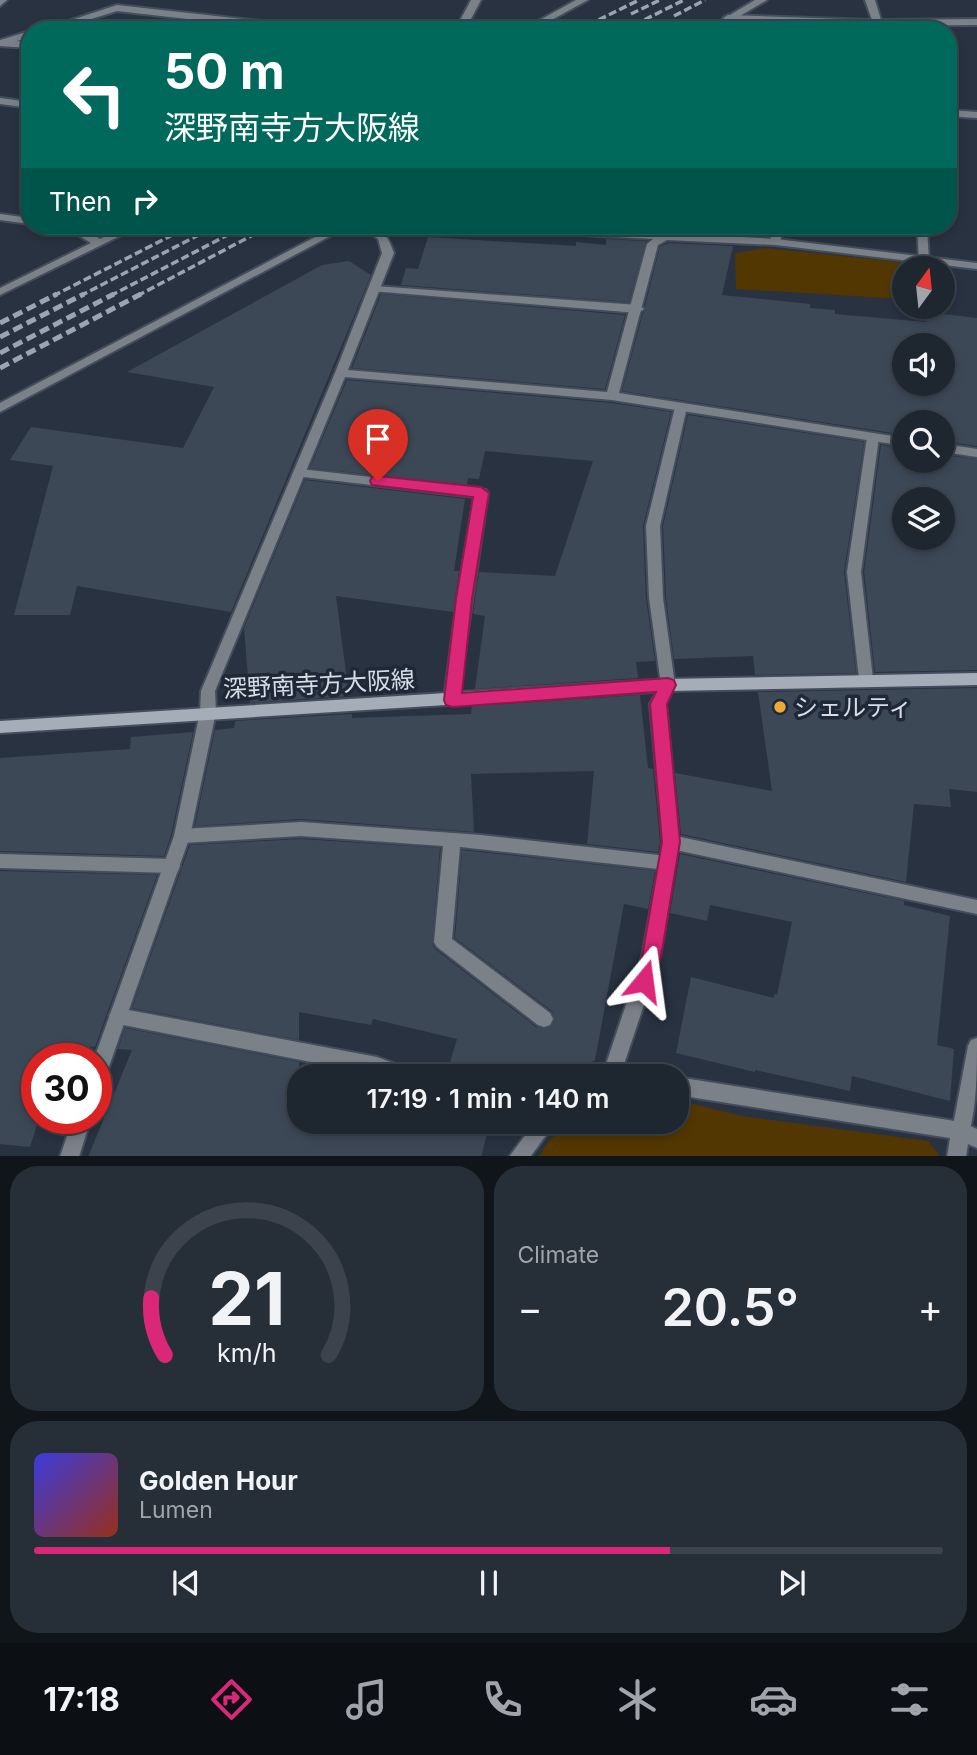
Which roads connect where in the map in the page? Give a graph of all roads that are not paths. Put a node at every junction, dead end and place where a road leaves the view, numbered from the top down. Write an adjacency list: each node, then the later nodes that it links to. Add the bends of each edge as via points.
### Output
1 (476, 0): 8 (street)
2 (583, 0): 9 (street)
3 (762, 0): 5 (street)
4 (870, 0): 12 (street)
5 (728, 18): 10 (street); 11 (street)
6 (74, 21): 7 (street, via 117,8)
7 (233, 21)
8 (465, 21)
9 (543, 21)
10 (723, 21)
11 (817, 21)
12 (876, 21)
13 (957, 22): 14 (street)
14 (977, 22)
15 (21, 37): 16 (street)
16 (0, 43): 17 (street)
17 (21, 44)
18 (0, 101): 19 (street)
19 (21, 104)
20 (957, 114): 21 (street)
21 (977, 115)
22 (0, 217): 23 (street)
23 (21, 220)
24 (87, 235): 33 (street)
25 (116, 235): 33 (street)
26 (327, 235): 44 (street)
27 (379, 235): 38 (street, via 388,253)
28 (661, 235): 40 (street, via 653,244)
29 (705, 235): 32 (street)
30 (777, 235): 32 (street)
31 (923, 235): 35 (street)
32 (776, 242): 34 (street)
33 (99, 243): 39 (street)
34 (892, 256)
35 (925, 256)
36 (956, 264): 37 (street)
37 (977, 266)
38 (375, 289): 40 (street); 41 (street)
39 (0, 292)
40 (638, 309): 42 (street)
41 (341, 373): 42 (street); 49 (street)
42 (612, 396): 43 (street)
43 (681, 407): 45 (street); 52 (street, via 653,526 656,598)
44 (0, 408)
45 (873, 437): 46 (street); 50 (street, via 854,572)
46 (892, 440)
47 (955, 450): 48 (street)
48 (977, 453)
49 (300, 472): 53 (street, via 481,493); 54 (street, via 208,691)
50 (866, 679): 51 (main road, 深野南寺方大阪線); 52 (main road, 深野南寺方大阪線)
51 (977, 679)
52 (668, 685): 53 (main road, 深野南寺方大阪線); 58 (street, via 658,704)
53 (452, 700): 54 (main road, 深野南寺方大阪線)
54 (208, 712): 55 (main road, 深野南寺方大阪線); 56 (street)
55 (0, 727)
56 (182, 836): 57 (street, via 301,829); 61 (street)
57 (452, 840): 60 (street); 64 (street, via 443,942)
58 (671, 842): 60 (street); 62 (street)
59 (0, 861): 61 (street)
60 (667, 863): 68 (street, via 652,957)
61 (172, 866): 63 (street)
62 (977, 907)
63 (118, 1016): 65 (street); 67 (street)
64 (544, 1018)
65 (108, 1043)
66 (977, 1046): 72 (street)
67 (367, 1064)
68 (620, 1064)
69 (689, 1088): 72 (street)
70 (77, 1134): 73 (street)
71 (535, 1134): 74 (street)
72 (969, 1135): 75 (street)
73 (69, 1156)
74 (519, 1156)
75 (957, 1156)

